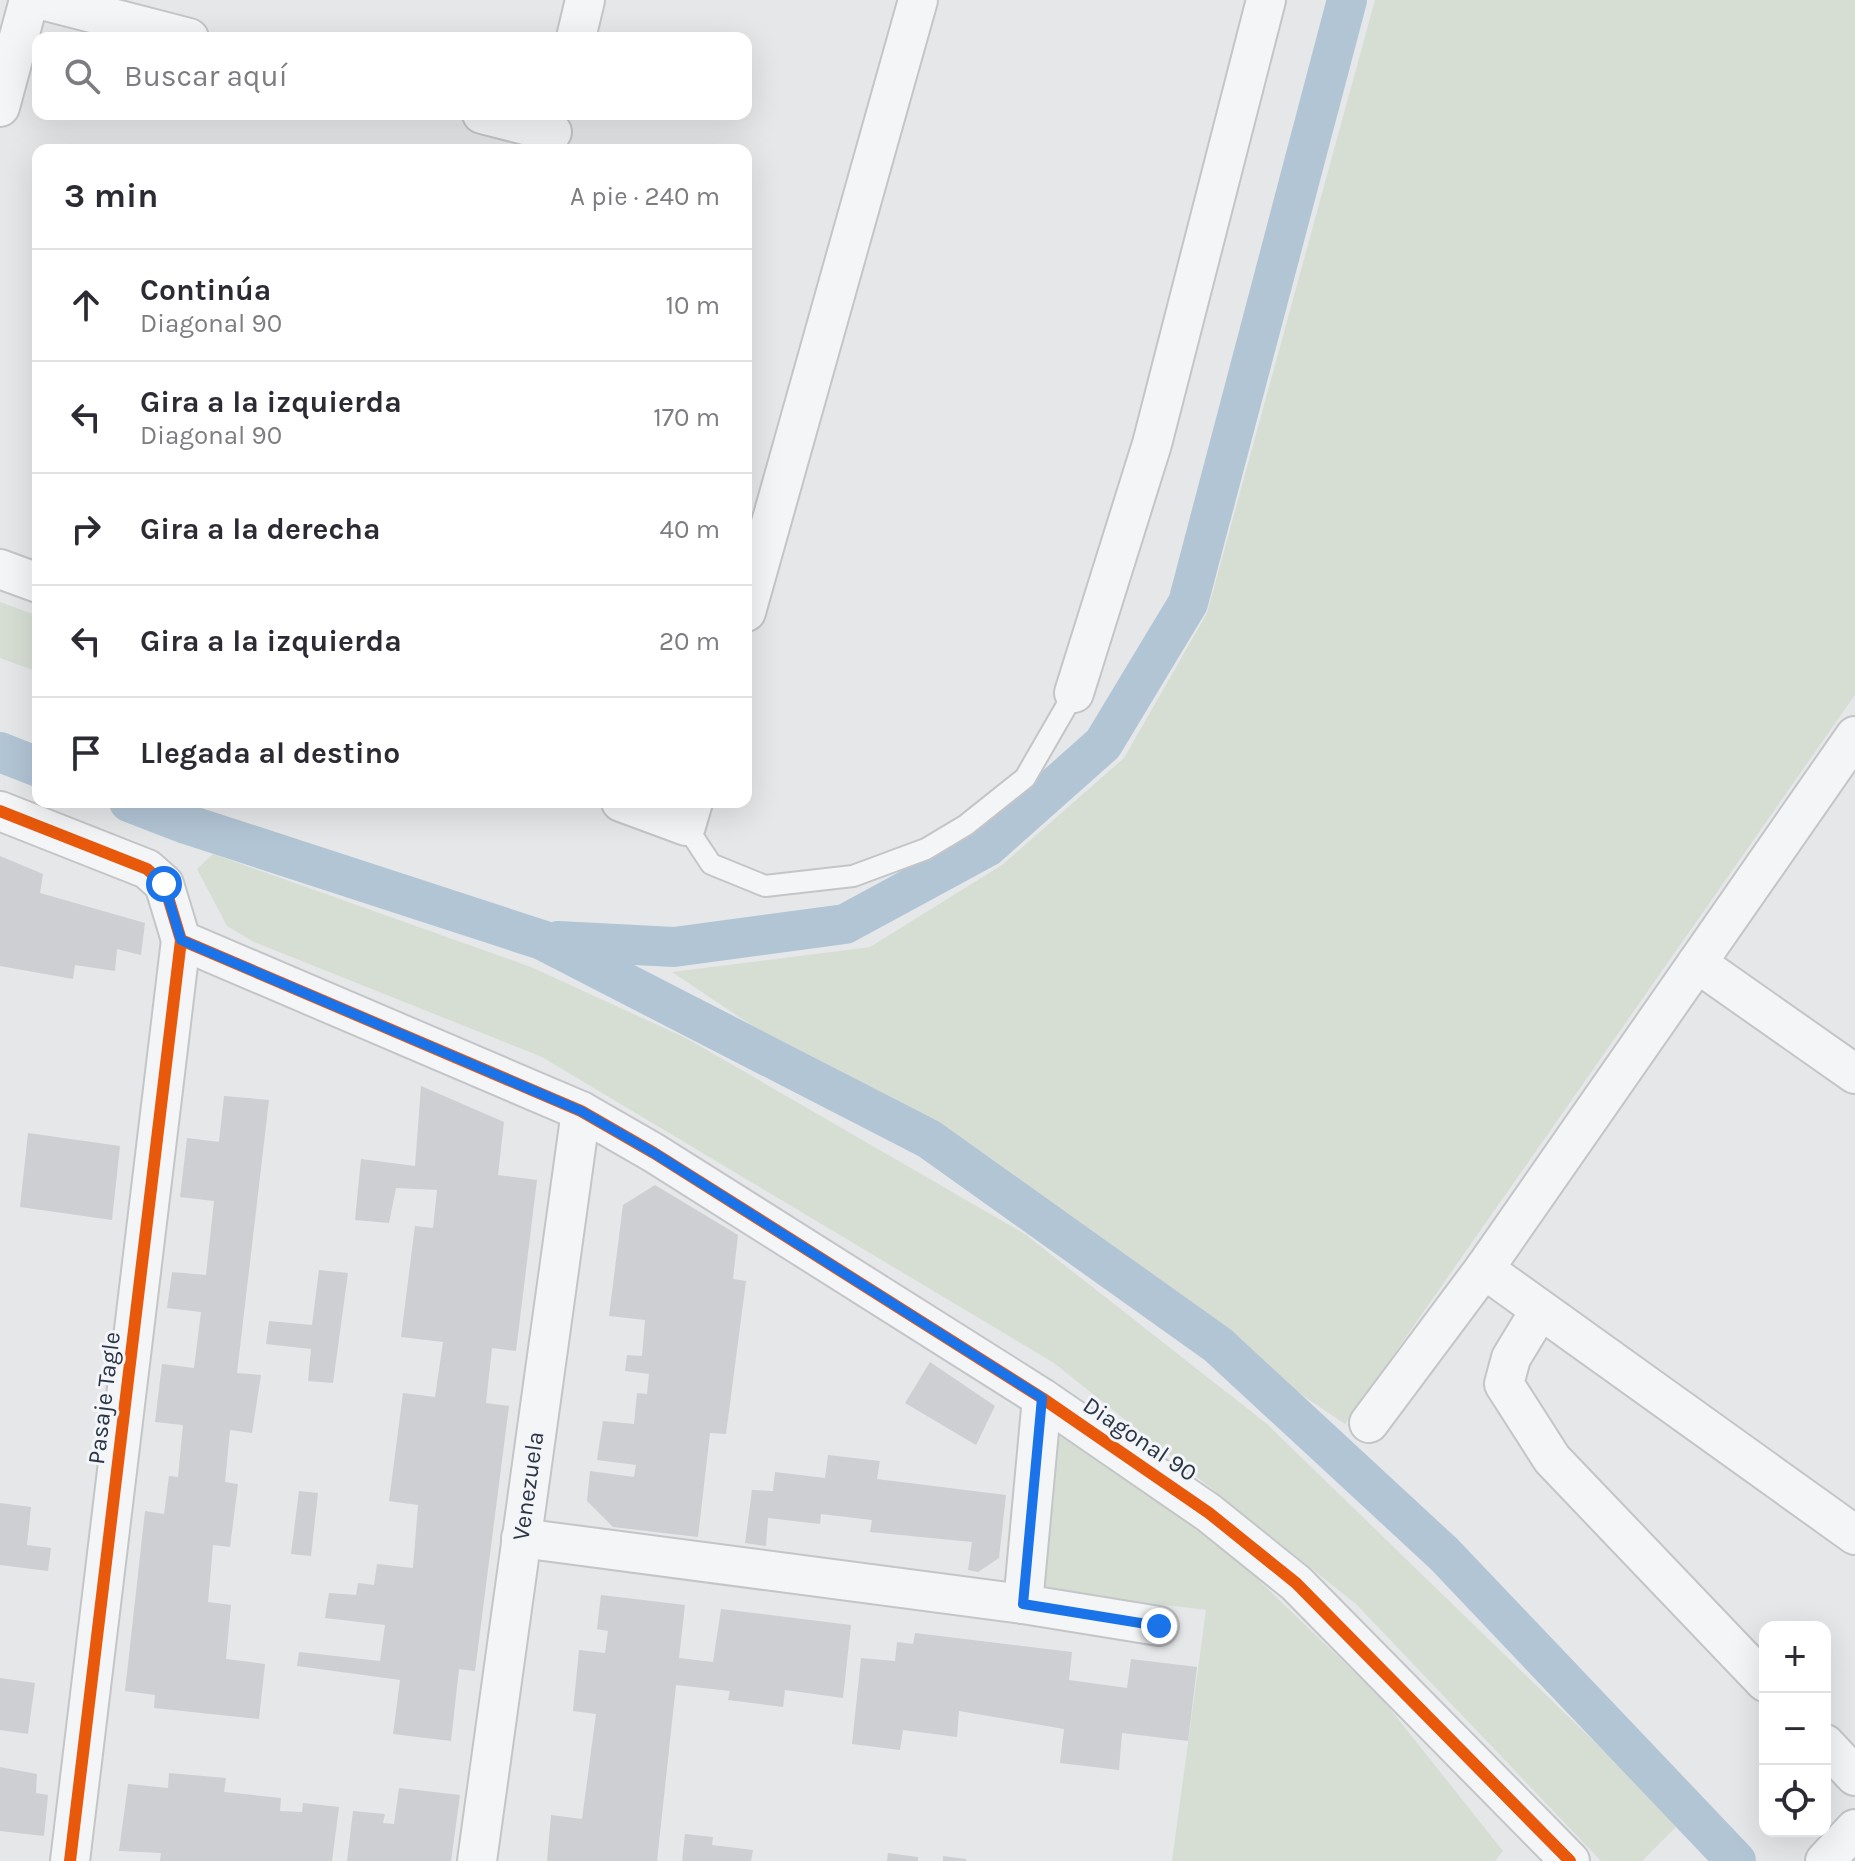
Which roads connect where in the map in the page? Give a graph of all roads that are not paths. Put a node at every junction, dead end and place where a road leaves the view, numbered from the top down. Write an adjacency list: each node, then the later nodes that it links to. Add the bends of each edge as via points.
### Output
1 (29, 0): 8 (street)
2 (42, 0): 6 (street)
3 (585, 0): 7 (street)
4 (918, 0): 13 (street)
5 (1266, 0): 14 (street, via 1152,444)
6 (166, 32)
7 (577, 32)
8 (0, 107)
9 (505, 120): 10 (street)
10 (552, 132)
11 (0, 569): 12 (street)
12 (32, 581)
13 (752, 591)
14 (1074, 693): 18 (lane, via 1025,778 926,849 853,876 765,886 711,864)
15 (1855, 736): 20 (street)
16 (655, 808): 18 (street)
17 (0, 811): 19 (street, via 147,869 164,884)
18 (689, 814)
19 (181, 940): 22 (street, Diagonal 90); 36 (street, Pasaje Tagle)
20 (1697, 963): 21 (street); 23 (street)
21 (1855, 1074)
22 (581, 1111): 25 (street, Diagonal 90); 28 (street, Venezuela)
23 (1484, 1269): 24 (street); 26 (street)
24 (1540, 1310): 27 (street); 31 (street, via 1511,1358 1504,1384 1552,1459)
25 (1042, 1398): 29 (street); 35 (street, Diagonal 90, via 1209,1513 1296,1583)
26 (1369, 1423)
27 (1855, 1535)
28 (521, 1538): 29 (street); 37 (street, Venezuela)
29 (1023, 1604): 30 (street)
30 (1159, 1626)
31 (1759, 1676)
32 (1831, 1750): 33 (street)
33 (1855, 1776)
34 (1855, 1829): 38 (street)
35 (1556, 1856)
36 (70, 1861)
37 (477, 1861)
38 (1825, 1861)

